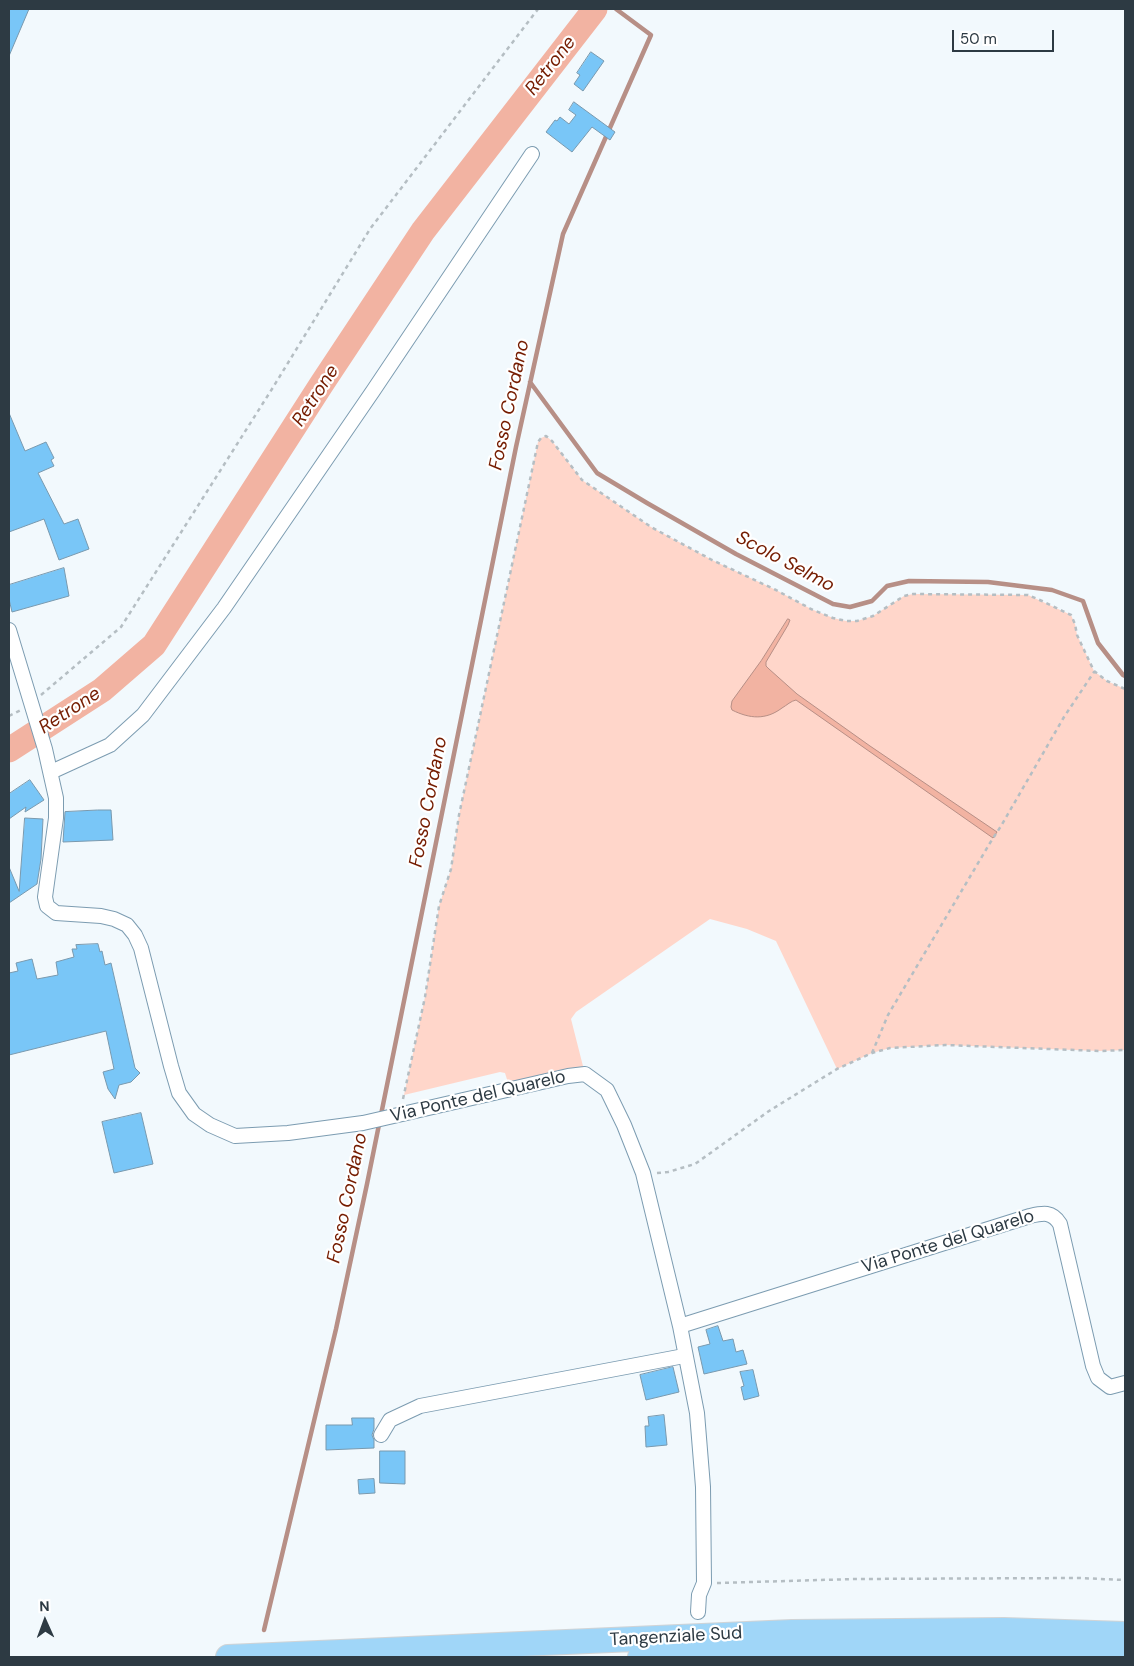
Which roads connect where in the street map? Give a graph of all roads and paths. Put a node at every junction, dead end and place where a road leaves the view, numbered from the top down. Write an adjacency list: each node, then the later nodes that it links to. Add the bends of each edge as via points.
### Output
1 (538, 9): 6 (path, via 370,228 121,627)
2 (532, 154): 7 (street, via 224,608 143,715 110,745)
3 (9, 630): 6 (street, Via Ponte del Quarelo)
4 (1094, 671): 5 (path); 9 (path, via 1064,716 888,1015); 10 (path, via 1071,615 1028,595 912,594 873,616 857,621 833,618 811,609 651,526 582,480 552,441 546,436 541,438 459,815 451,868 439,906 425,997 404,1095)
5 (1125, 689)
6 (33, 707): 7 (street, Via Ponte del Quarelo)
7 (51, 772): 10 (street, Via Ponte del Quarelo, via 56,818 45,897 47,906 56,914 114,919 135,935 170,1066 179,1093 194,1114 235,1136 288,1133)
8 (1125, 1050): 9 (path, via 945,1046 890,1048)
9 (872, 1053): 11 (path, via 838,1069 769,1111 696,1164 668,1172)
10 (394, 1116): 11 (street, Via Ponte del Quarelo, via 585,1074 607,1090)
11 (643, 1173): 12 (street, Via Ponte del Quarelo)
12 (680, 1326): 13 (street, Via Ponte del Quarelo); 14 (street, Via Ponte del Quarelo, via 1030,1216 1050,1214 1060,1224 1098,1378 1110,1387)
13 (684, 1356): 15 (street, via 420,1406 390,1420); 17 (street, Via Ponte del Quarelo, via 697,1412 703,1487)
14 (1125, 1383)
15 (381, 1435)
16 (1125, 1580): 17 (path, via 856,1579)
17 (704, 1583): 18 (street, Via Ponte del Quarelo)
18 (698, 1612)
19 (1125, 1634): 21 (highway, Tangenziale Sud, via 1004,1630 792,1632)
20 (1125, 1652): 22 (highway, Tangenziale Sud, via 1003,1648)
21 (228, 1657)
22 (640, 1657)

